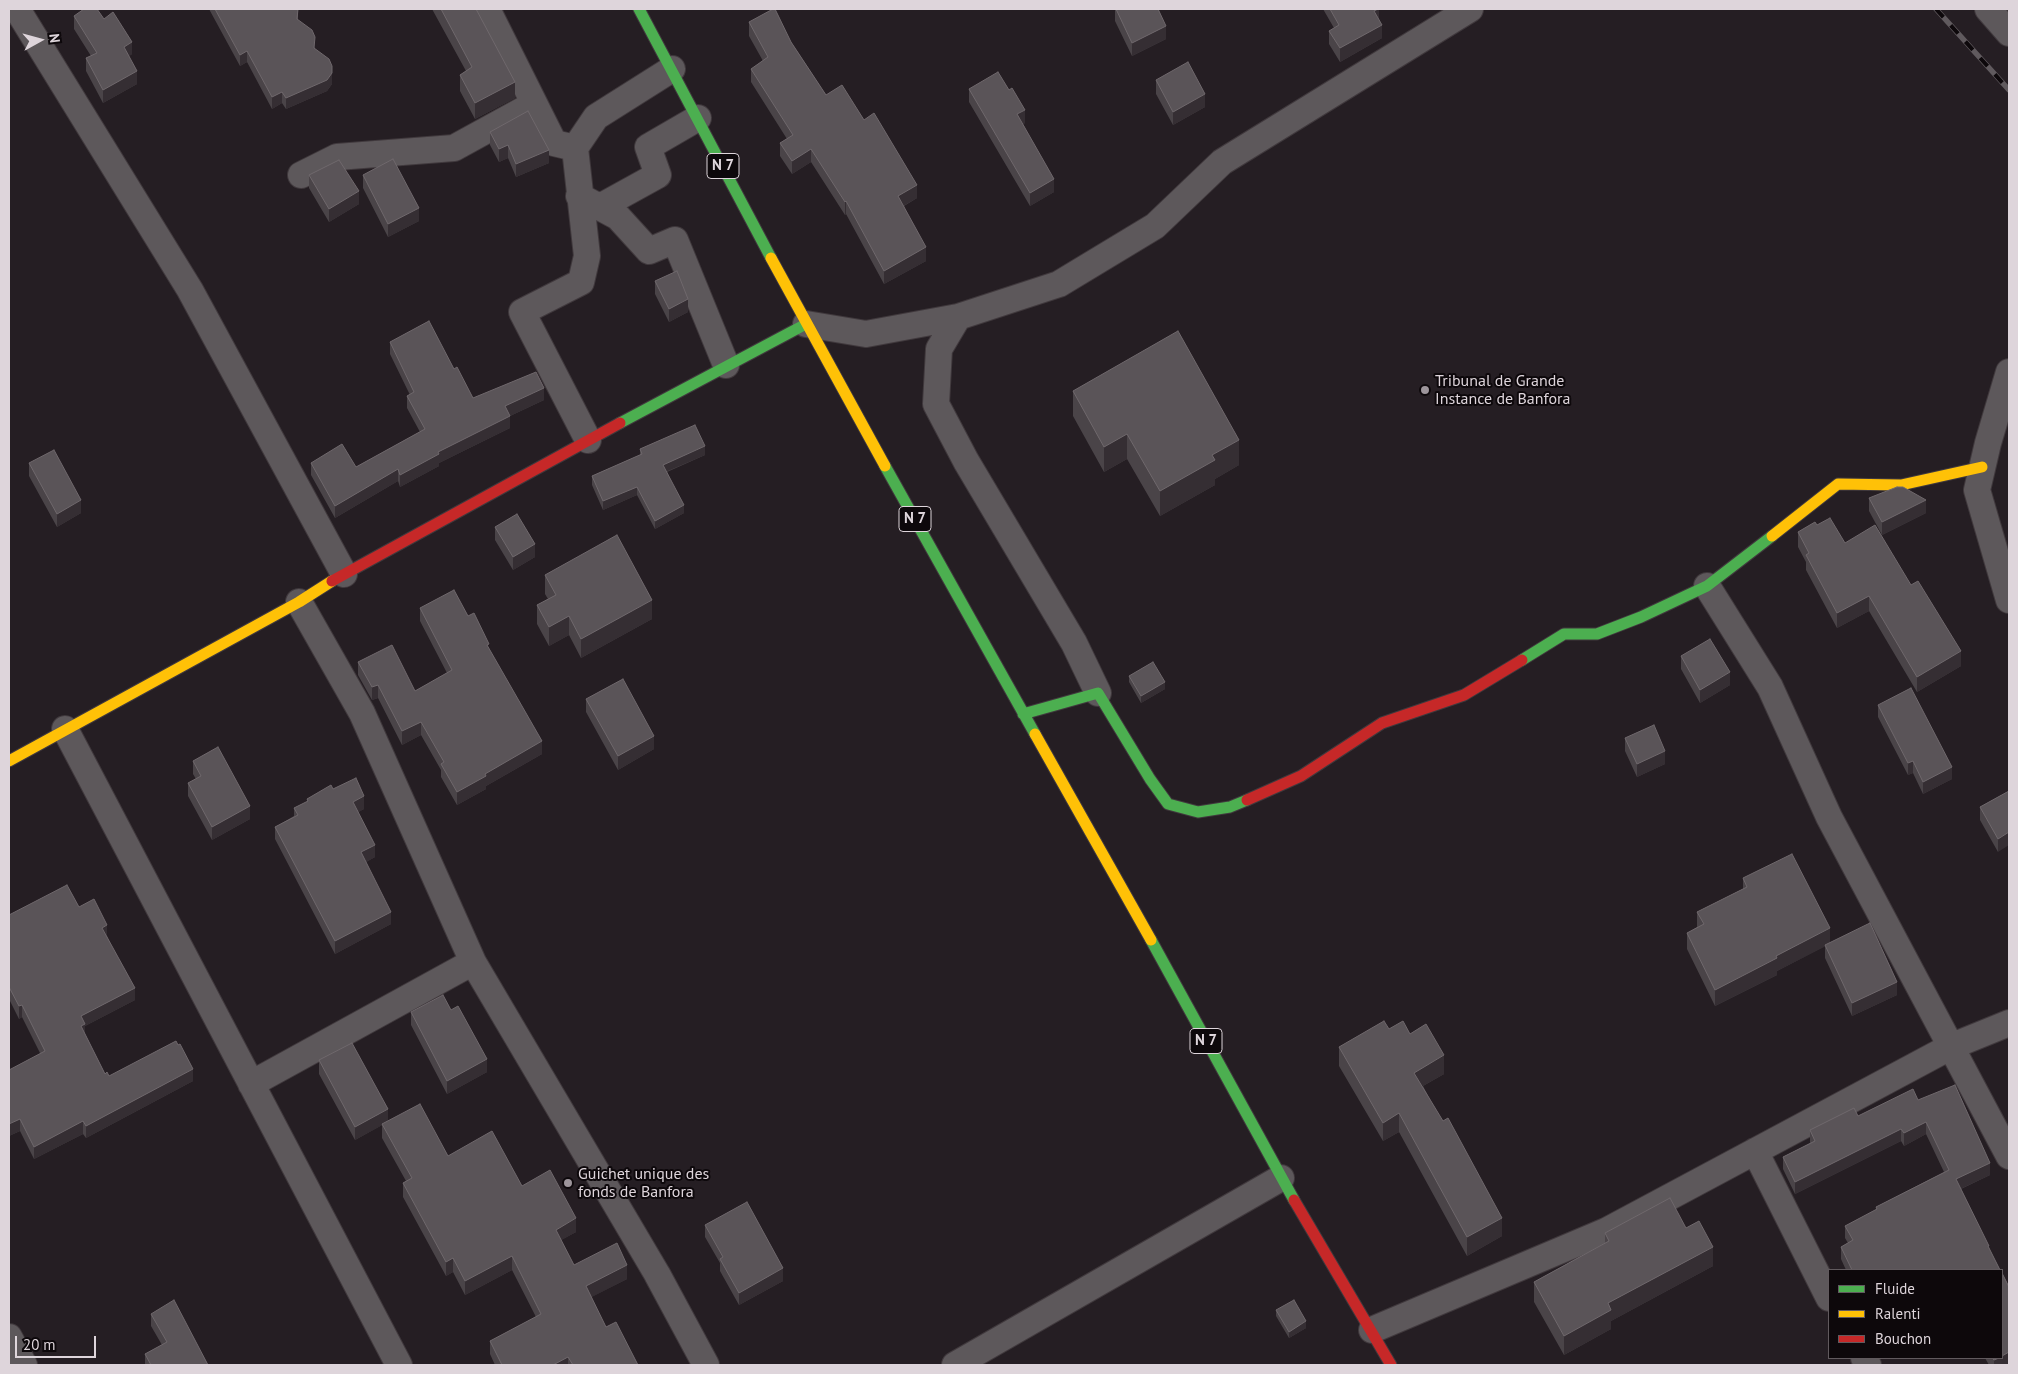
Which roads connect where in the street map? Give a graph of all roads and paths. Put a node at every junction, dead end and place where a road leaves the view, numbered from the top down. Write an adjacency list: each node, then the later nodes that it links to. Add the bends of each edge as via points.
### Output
1 (17, 9): 19 (street, via 190,290)
2 (487, 9): 8 (street)
3 (639, 9): 7 (main road, N 7)
4 (1470, 9): 13 (street, via 1222,162 1155,226 1059,284)
5 (1988, 9): 6 (street)
6 (2009, 32)
7 (672, 69): 9 (main road, N 7); 10 (street, via 596,117)
8 (534, 104): 10 (street, via 554,143); 11 (street, via 454,148 336,157)
9 (698, 118): 12 (street, via 648,146 658,175); 14 (main road, N 7)
10 (575, 148): 12 (street)
11 (301, 175)
12 (590, 201): 15 (street, via 618,217 649,251 675,240); 17 (street, via 587,256 581,282 522,312)
13 (958, 317): 14 (street, via 866,334); 23 (street, via 939,350 936,404 966,461 1074,643)
14 (806, 324): 15 (main road); 24 (main road, N 7)
15 (726, 365): 17 (main road)
16 (2009, 372): 18 (street)
17 (588, 440): 19 (main road)
18 (1982, 467): 20 (main road, via 1901,485 1838,484); 21 (street, via 1977,490)
19 (344, 574): 22 (main road)
20 (1707, 586): 23 (main road, via 1597,634 1564,634 1464,695 1382,723 1301,776 1230,807 1198,812 1168,804); 29 (street, via 1770,687 1830,817)
21 (2009, 600)
22 (299, 602): 25 (main road); 27 (street, via 362,713)
23 (1098, 693): 24 (main road)
24 (1023, 714): 33 (main road, N 7)
25 (65, 729): 26 (main road); 30 (street)
26 (9, 761)
27 (473, 962): 30 (street); 39 (street, via 657,1274)
28 (2009, 1023): 29 (street)
29 (1950, 1046): 31 (street); 32 (street)
30 (251, 1084): 38 (street)
31 (1756, 1151): 34 (street); 35 (street, via 1606,1231)
32 (2009, 1156)
33 (1281, 1178): 35 (main road, N 7); 40 (street)
34 (1828, 1296)
35 (1372, 1330): 41 (main road, N 7)
36 (9, 1337): 37 (street)
37 (24, 1365)
38 (398, 1365)
39 (706, 1365)
40 (955, 1365)
41 (1391, 1365)

